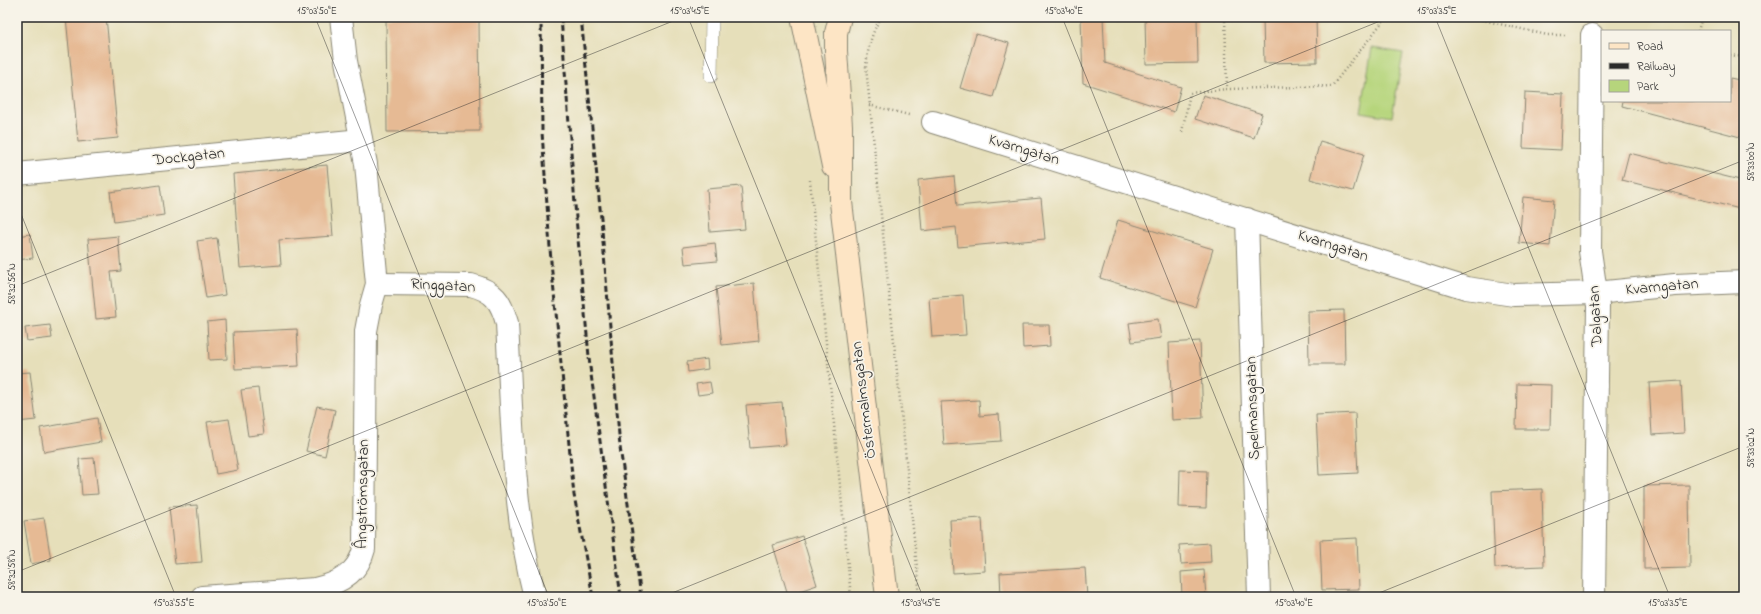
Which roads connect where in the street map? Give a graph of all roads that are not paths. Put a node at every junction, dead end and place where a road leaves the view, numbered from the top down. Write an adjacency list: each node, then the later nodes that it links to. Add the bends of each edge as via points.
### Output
1 (341, 17): 8 (street, via 346,61)
2 (712, 17): 6 (lane)
3 (802, 17): 10 (main road, Östermalmsgatan)
4 (840, 17): 10 (main road, Östermalmsgatan, via 836,33 836,50 842,126)
5 (1592, 35): 14 (street, Dalgatan, via 1590,251)
6 (711, 76)
7 (933, 122): 11 (street, Kvarngatan)
8 (361, 140): 9 (street, Dockgatan); 13 (street, via 366,164)
9 (17, 174)
10 (841, 202): 17 (main road, Östermalmsgatan)
11 (1247, 219): 14 (street, Kvarngatan, via 1466,288 1514,295); 18 (street, Spelmansgatan)
12 (1744, 282): 14 (street, Kvarngatan, via 1675,285)
13 (377, 284): 15 (street, Ångströmsgatan, via 366,331 364,549 361,561 342,580 330,586); 16 (street, Ringgatan, via 471,285 484,289 494,296 503,308 507,323 515,471)
14 (1596, 293): 19 (street, Dalgatan, via 1598,306)
15 (202, 597)
16 (534, 597)
17 (887, 597)
18 (1259, 597)
19 (1594, 597)

